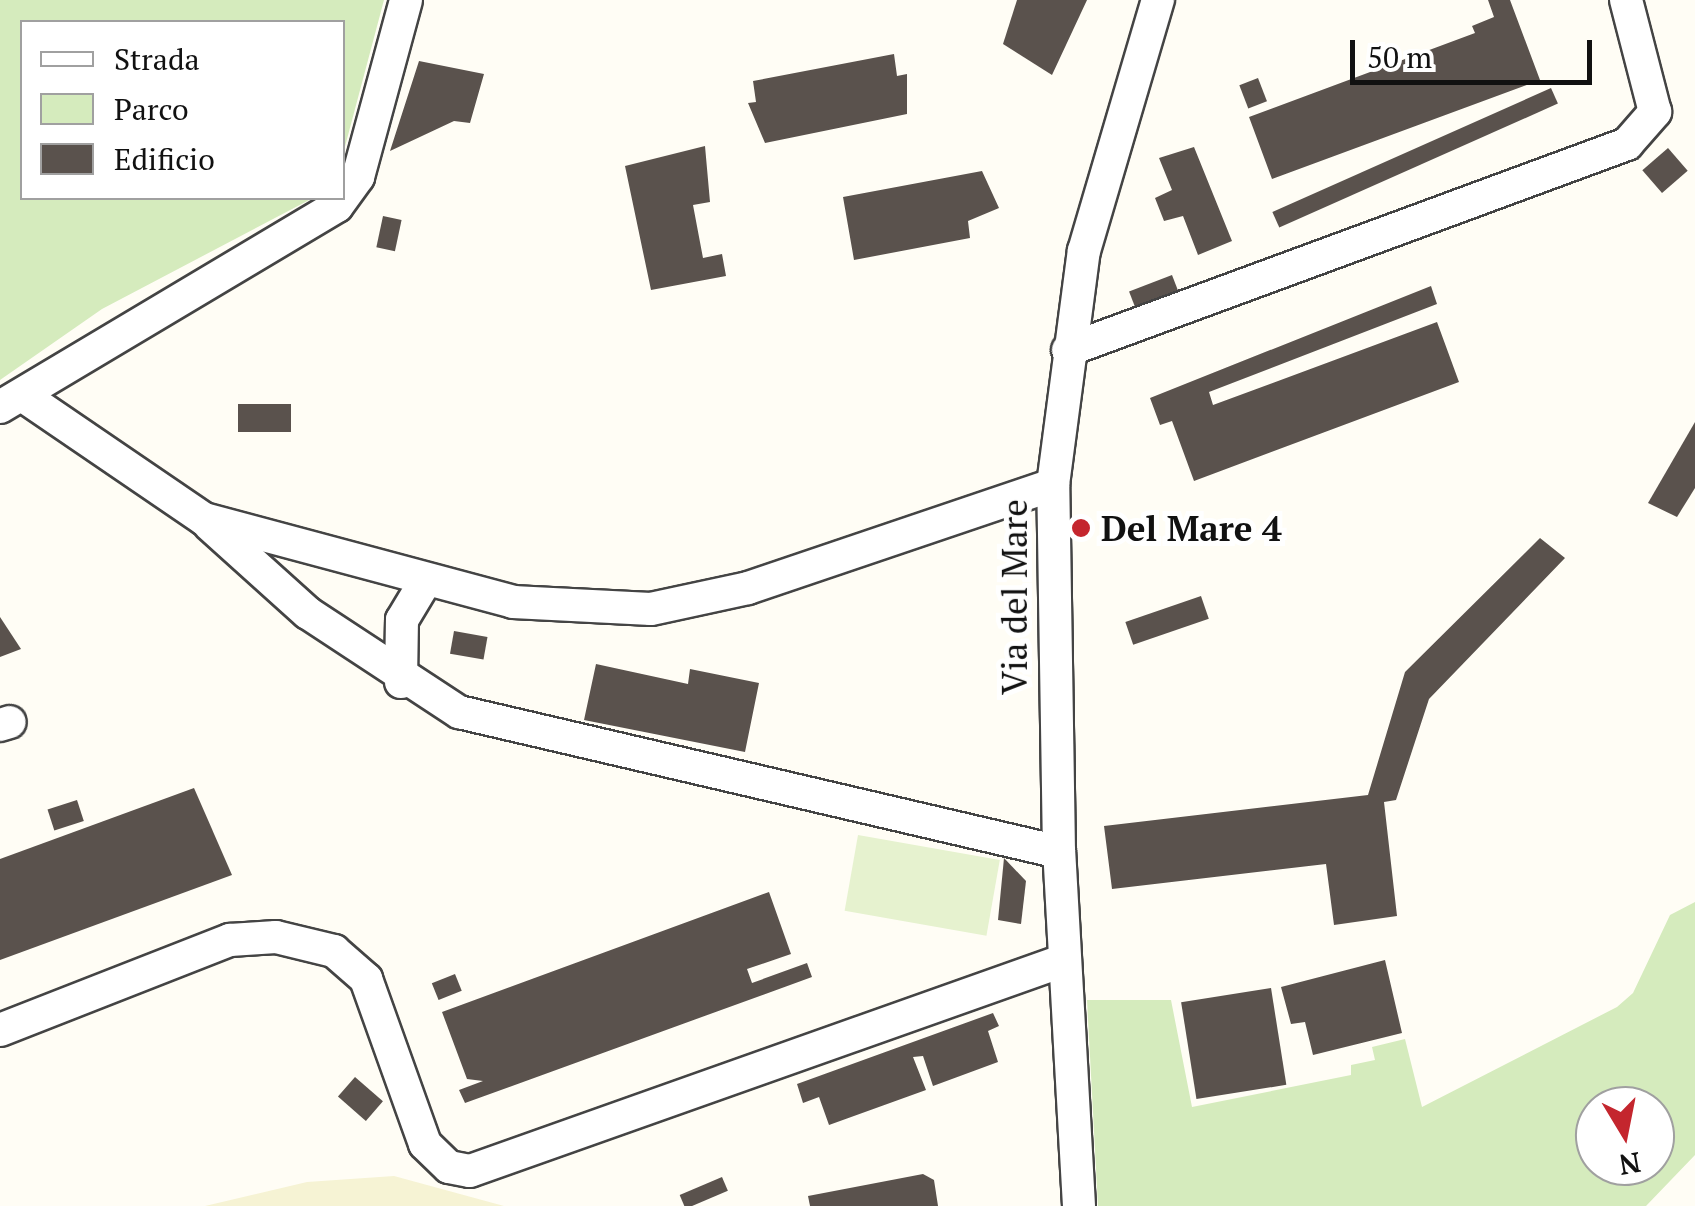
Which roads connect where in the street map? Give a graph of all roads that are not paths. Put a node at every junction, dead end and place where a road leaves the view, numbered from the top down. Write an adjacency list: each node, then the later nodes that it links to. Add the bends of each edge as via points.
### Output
1 (406, 0): 4 (street, via 358,177)
2 (1158, 0): 6 (street, Via del Mare, via 1084,251)
3 (1626, 0): 6 (street, via 1655,112 1628,144)
4 (345, 195)
5 (341, 200): 7 (street, via 186,289)
6 (1068, 350): 8 (street, Via del Mare)
7 (12, 402): 9 (street)
8 (1053, 485): 10 (street, via 748,588 650,608 513,602); 12 (street, Via del Mare)
9 (204, 518): 10 (street); 11 (street)
10 (426, 580): 11 (street, via 402,620)
11 (402, 682): 12 (street, via 523,732)
12 (1059, 852): 13 (street, Via del Mare)
13 (1065, 960): 14 (street, via 470,1171 449,1167 426,1144 366,979 334,951 249,936); 15 (street, Via del Mare)
14 (0, 1030)
15 (1079, 1206)

